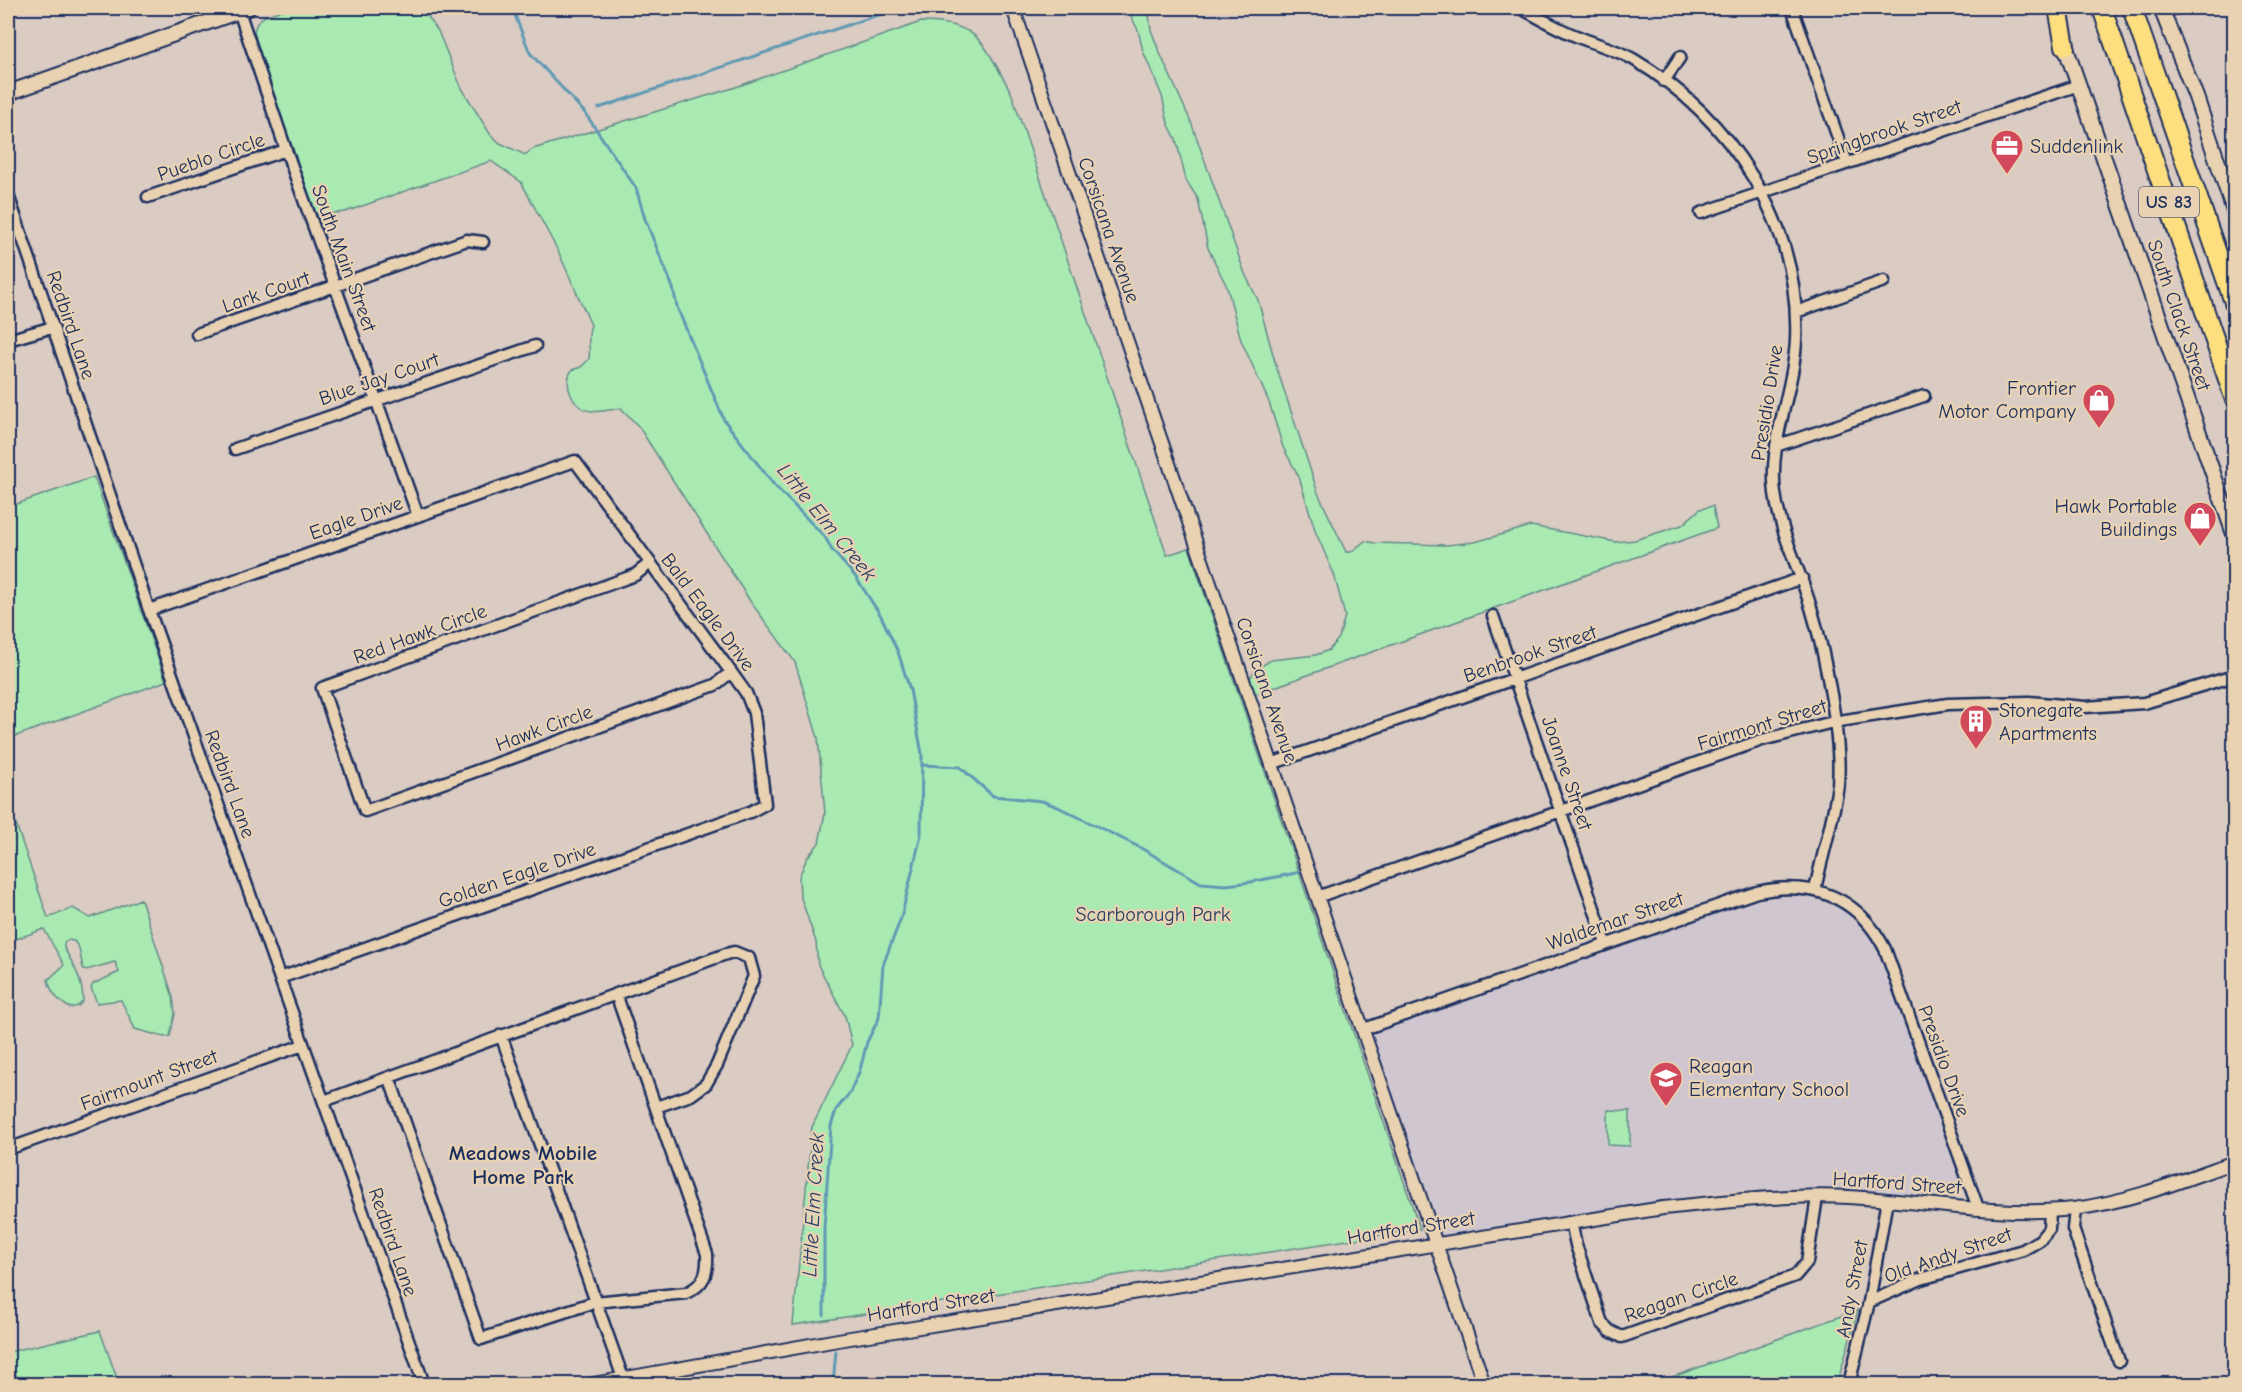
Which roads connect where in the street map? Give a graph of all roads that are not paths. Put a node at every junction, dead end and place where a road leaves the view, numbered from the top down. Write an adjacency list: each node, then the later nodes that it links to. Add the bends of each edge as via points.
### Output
1 (1012, 8): 49 (street, Corsicana Avenue)
2 (1521, 8): 12 (street, Presidio Drive, via 1556,28 1633,59)
3 (1792, 8): 16 (street)
4 (2052, 8): 10 (main road, South Clack Street)
5 (2058, 8): 10 (highway)
6 (2102, 8): 34 (highway, US 83)
7 (2132, 8): 19 (highway, US 83)
8 (244, 9): 14 (main road); 15 (street, South Main Street)
9 (2167, 9): 21 (main road)
10 (2065, 46): 13 (main road, South Clack Street)
11 (1680, 57): 12 (street)
12 (1664, 81): 17 (street, Presidio Drive, via 1714,124)
13 (2079, 85): 16 (street, Springbrook Street); 40 (main road, South Clack Street)
14 (8, 93)
15 (286, 150): 20 (street, Pueblo Circle); 26 (street, South Main Street)
16 (1847, 163): 17 (street, Springbrook Street)
17 (1763, 193): 22 (street, Springbrook Street); 28 (street, Presidio Drive, via 1783,244)
18 (8, 195): 29 (street, Redbird Lane)
19 (2198, 196): 25 (highway); 27 (highway, US 83)
20 (148, 197)
21 (2235, 211)
22 (1701, 213)
23 (483, 242): 26 (street, Lark Court, via 468,240)
24 (1884, 281): 28 (street)
25 (2235, 282)
26 (335, 287): 30 (street, Lark Court); 35 (street, South Main Street)
27 (2235, 302)
28 (1796, 312): 36 (street, Presidio Drive, via 1794,371)
29 (53, 327): 31 (street); 43 (street, Redbird Lane)
30 (197, 334)
31 (8, 340)
32 (535, 345): 35 (street, Blue Jay Court)
33 (1924, 396): 36 (street)
34 (2235, 398)
35 (376, 399): 37 (street, Blue Jay Court); 39 (street, South Main Street)
36 (1776, 446): 42 (street, Presidio Drive, via 1775,493)
37 (236, 449)
38 (575, 461): 39 (street, Eagle Drive); 41 (street, Bald Eagle Drive)
39 (418, 516): 43 (street, Eagle Drive)
40 (2235, 534)
41 (649, 564): 45 (street, Bald Eagle Drive); 51 (street, Red Hawk Circle, via 635,575 322,688)
42 (1802, 578): 47 (street, Benbrook Street); 48 (street, Presidio Drive, via 1819,637)
43 (149, 610): 57 (street, Redbird Lane)
44 (1493, 616): 47 (street, Joanne Street)
45 (731, 672): 50 (street, Bald Eagle Drive, via 754,713); 51 (street, Hawk Circle, via 716,685)
46 (2235, 676): 48 (street, Fairmont Street, via 2144,703 2085,707 2029,702 1948,704)
47 (1515, 678): 49 (street, Benbrook Street); 52 (street, Joanne Street)
48 (1833, 722): 52 (street, Fairmont Street, via 1762,740); 53 (street, Presidio Drive, via 1838,784)
49 (1271, 764): 54 (street, Corsicana Avenue)
50 (765, 804): 57 (street, Golden Eagle Drive)
51 (365, 811)
52 (1560, 811): 54 (street, Fairmont Street); 56 (street, Joanne Street)
53 (1815, 890): 55 (street, Waldemar Street, via 1850,906); 56 (street, Waldemar Street, via 1792,887 1757,891)
54 (1317, 897): 59 (street, Corsicana Avenue)
55 (1873, 928): 69 (street, Presidio Drive, via 1885,949)
56 (1606, 943): 59 (street, Waldemar Street)
57 (280, 978): 61 (street, Redbird Lane)
58 (616, 994): 60 (street); 64 (street); 64 (street, via 734,952 749,958 753,967 754,976 706,1084 691,1095)
59 (1364, 1029): 73 (street, Corsicana Avenue)
60 (501, 1035): 62 (street); 74 (street)
61 (303, 1045): 63 (street, Redbird Lane); 65 (street, Fairmount Street)
62 (389, 1077): 63 (street); 74 (street, via 481,1339)
63 (324, 1101): 78 (street, Redbird Lane)
64 (656, 1107): 74 (street, via 707,1254 708,1268 698,1288 686,1293)
65 (8, 1149)
66 (2235, 1162): 70 (street, Hartford Street, via 2148,1193)
67 (1817, 1197): 68 (street, Hartford Street); 72 (street, Hartford Street, via 1740,1200); 72 (street, Reagan Circle, via 1807,1262 1795,1276 1622,1337 1602,1323)
68 (1887, 1200): 69 (street, Hartford Street); 75 (street, Andy Street)
69 (1978, 1208): 71 (street, Hartford Street)
70 (2075, 1209): 71 (street, Hartford Street); 76 (street, via 2073,1228)
71 (2050, 1211): 75 (street, Old Andy Street, via 2049,1229 2040,1240 2022,1250 1921,1279)
72 (1571, 1222): 73 (street, Hartford Street)
73 (1437, 1244): 77 (street, Hartford Street); 80 (street, Corsicana Avenue)
74 (595, 1302): 77 (street)
75 (1869, 1302): 81 (street, Andy Street)
76 (2119, 1361)
77 (622, 1378): 79 (street, Hartford Street)
78 (424, 1384)
79 (593, 1384)
80 (1484, 1384)
81 (1849, 1384)

